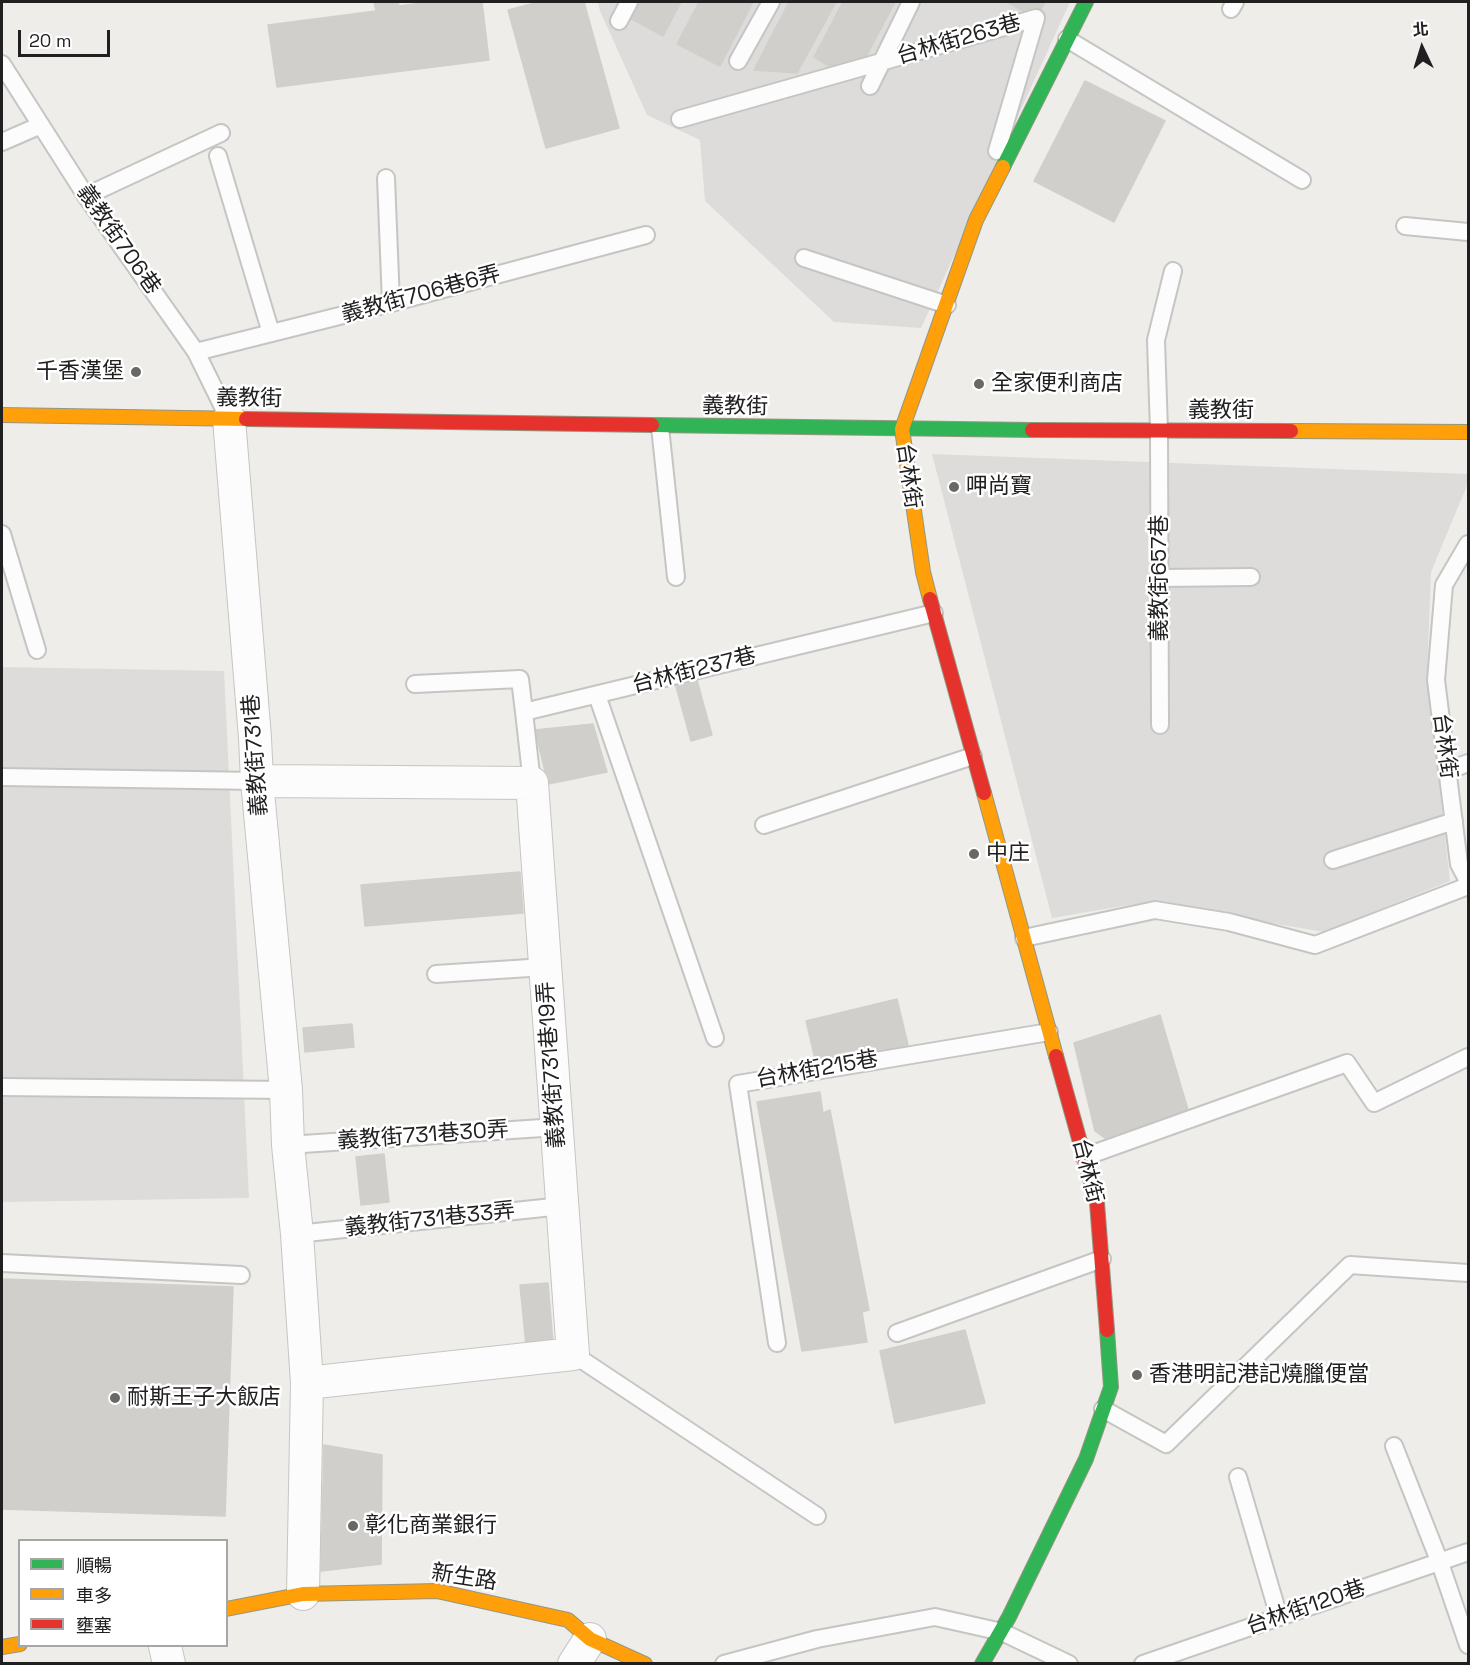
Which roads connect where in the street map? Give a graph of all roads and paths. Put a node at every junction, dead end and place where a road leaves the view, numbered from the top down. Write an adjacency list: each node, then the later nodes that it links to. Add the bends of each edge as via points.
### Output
1 (629, 2): 5 (lane)
2 (771, 2): 7 (lane)
3 (911, 2): 9 (lane)
4 (1086, 2): 6 (street, 台林街)
5 (619, 21)
6 (1068, 39): 16 (lane); 18 (street, 台林街)
7 (738, 61)
8 (2, 64): 11 (lane, 義教街706巷)
9 (870, 86)
10 (680, 119): 18 (lane, 台林街263巷, via 1036,18)
11 (41, 125): 13 (lane); 17 (lane, 義教街706巷)
12 (221, 133): 17 (lane)
13 (2, 142)
14 (218, 156): 26 (lane)
15 (386, 178): 24 (lane)
16 (1302, 180)
17 (86, 196): 27 (lane, 義教街706巷)
18 (976, 220): 25 (street, 台林街)
19 (1405, 226): 20 (lane)
20 (1468, 232)
21 (646, 235): 24 (lane, 義教街706巷6弄)
22 (804, 258): 25 (lane)
23 (1173, 271): 32 (lane, 義教街657巷, via 1156,340)
24 (391, 303): 26 (lane, 義教街706巷6弄)
25 (947, 305): 31 (street, 台林街)
26 (271, 333): 27 (lane, 義教街706巷6弄)
27 (196, 352): 29 (lane, 義教街706巷)
28 (2, 415): 29 (street, 義教街)
29 (230, 419): 30 (street, 義教街); 49 (street, 義教街731巷)
30 (660, 427): 31 (street, 義教街); 36 (lane)
31 (902, 429): 32 (street, 義教街); 39 (street, 台林街, via 923,572)
32 (1159, 431): 33 (street, 義教街); 38 (lane, 義教街657巷)
33 (1468, 432)
34 (2, 534): 40 (lane)
35 (1468, 544): 47 (lane, 台林街, via 1444,585 1436,680)
36 (676, 577)
37 (1251, 577): 38 (lane)
38 (1160, 578): 44 (lane, 義教街657巷)
39 (934, 612): 42 (lane, 台林街237巷); 45 (street, 台林街)
40 (37, 650)
41 (415, 684): 43 (lane, via 520,679)
42 (597, 695): 43 (lane, 台林街237巷); 60 (lane)
43 (524, 712): 50 (lane)
44 (1160, 725)
45 (973, 756): 52 (lane); 56 (street, 台林街)
46 (1468, 763): 47 (lane)
47 (1447, 771): 51 (lane, 台林街)
48 (2, 777): 49 (lane)
49 (257, 781): 50 (street); 63 (street, 義教街731巷)
50 (532, 783): 57 (street, 義教街731巷19弄)
51 (1454, 820): 53 (lane); 54 (lane, 台林街, via 1459,864)
52 (764, 825)
53 (1333, 860)
54 (1468, 881)
55 (1468, 886): 56 (lane, via 1315,945 1229,921 1155,910)
56 (1024, 938): 59 (street, 台林街)
57 (545, 967): 58 (lane); 64 (street, 義教街731巷19弄)
58 (436, 974)
59 (1049, 1032): 66 (street, 台林街); 74 (lane, 台林街215巷, via 738,1084)
60 (715, 1038)
61 (1468, 1057): 66 (lane, via 1374,1103 1347,1063)
62 (2, 1087): 63 (lane)
63 (286, 1090): 65 (street, 義教街731巷)
64 (557, 1126): 65 (lane, 義教街731巷30弄); 67 (street, 義教街731巷19弄)
65 (288, 1145): 68 (street, 義教街731巷)
66 (1084, 1157): 69 (street, 台林街, via 1097,1203)
67 (562, 1206): 68 (lane, 義教街731巷33弄); 75 (street, 義教街731巷19弄)
68 (297, 1234): 76 (street, 義教街731巷)
69 (1102, 1259): 73 (lane); 77 (street, 台林街, via 1110,1387)
70 (2, 1263): 72 (lane)
71 (1468, 1273): 77 (lane, via 1350,1265 1166,1444)
72 (241, 1275)
73 (897, 1333)
74 (777, 1343)
75 (573, 1354): 76 (street); 80 (lane)
76 (307, 1383): 83 (street, 義教街731巷)
77 (1103, 1409): 86 (street, 台林街, via 1086,1459)
78 (1394, 1446): 82 (lane)
79 (1238, 1477): 85 (lane)
80 (817, 1516)
81 (1468, 1552): 82 (lane, 台林街120巷)
82 (1440, 1563): 85 (lane, 台林街120巷); 88 (lane)
83 (303, 1594): 84 (street, 新生路); 91 (street, 新生路, via 437,1591 568,1620)
84 (228, 1609)
85 (1279, 1617): 97 (lane, 台林街120巷)
86 (1002, 1632): 94 (lane, via 935,1617 817,1639); 95 (street, 台林街); 96 (lane)
87 (18, 1644): 89 (street)
88 (1468, 1645)
89 (2, 1647)
90 (165, 1647): 92 (street)
91 (582, 1651): 93 (street, 新生路)
92 (169, 1664)
93 (645, 1664)
94 (724, 1664)
95 (982, 1664)
96 (1069, 1664)
97 (1143, 1664)

